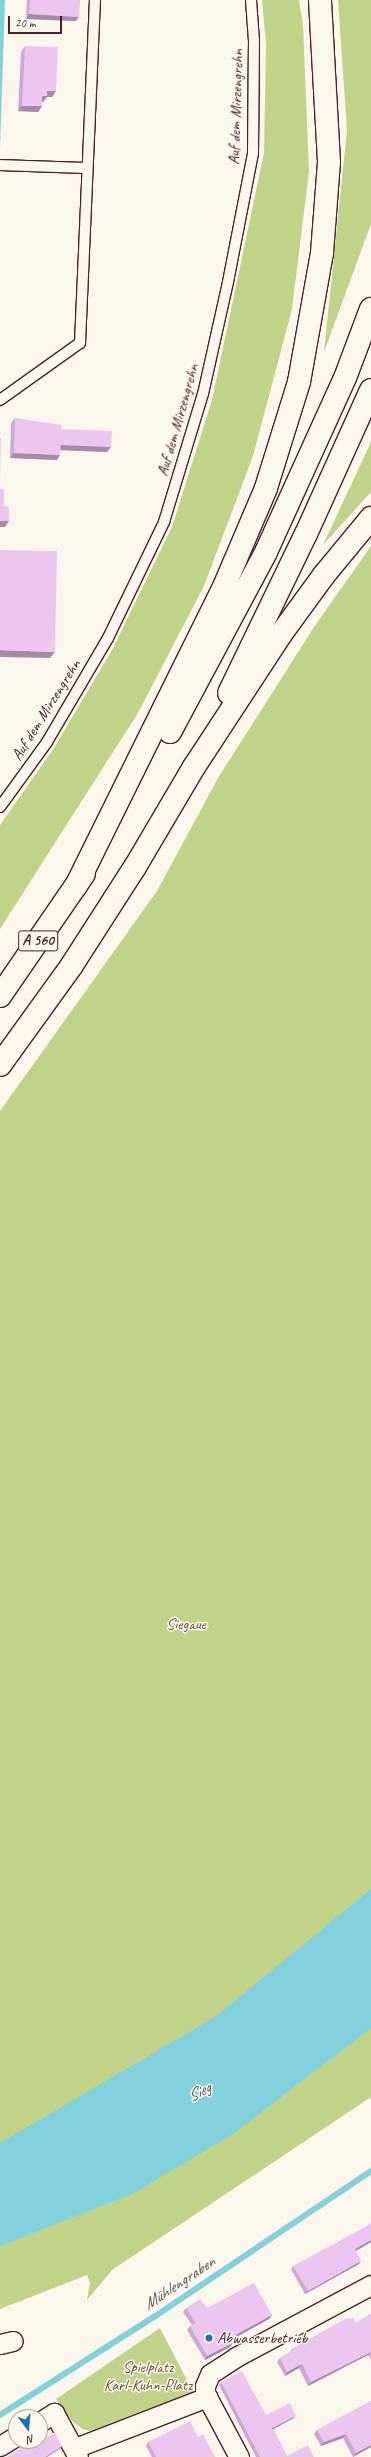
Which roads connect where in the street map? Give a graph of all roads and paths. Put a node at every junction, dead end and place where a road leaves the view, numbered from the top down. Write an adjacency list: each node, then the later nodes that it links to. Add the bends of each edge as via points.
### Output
1 (95, 0): 5 (lane)
2 (251, 0): 11 (lane, Auf dem Mirzengrehn, via 254,41 253,153 203,394 164,522 100,651 47,742)
3 (320, 0): 12 (highway, via 329,162 322,253 299,382 266,488 224,590)
4 (0, 165): 5 (lane)
5 (88, 168): 8 (lane, via 80,343)
6 (371, 309): 12 (highway, via 345,378 266,552 176,722)
7 (371, 390): 10 (highway, via 306,534)
8 (0, 400)
9 (371, 518): 10 (highway, via 324,575 281,634)
10 (194, 767): 14 (highway, via 135,867 72,965)
11 (0, 807)
12 (76, 886): 13 (highway, A 560)
13 (0, 996)
14 (0, 1065)
15 (371, 2285): 16 (street, via 215,2370)
16 (207, 2388): 18 (street); 19 (street)
17 (48, 2418): 18 (street)
18 (76, 2453)
19 (238, 2457)

